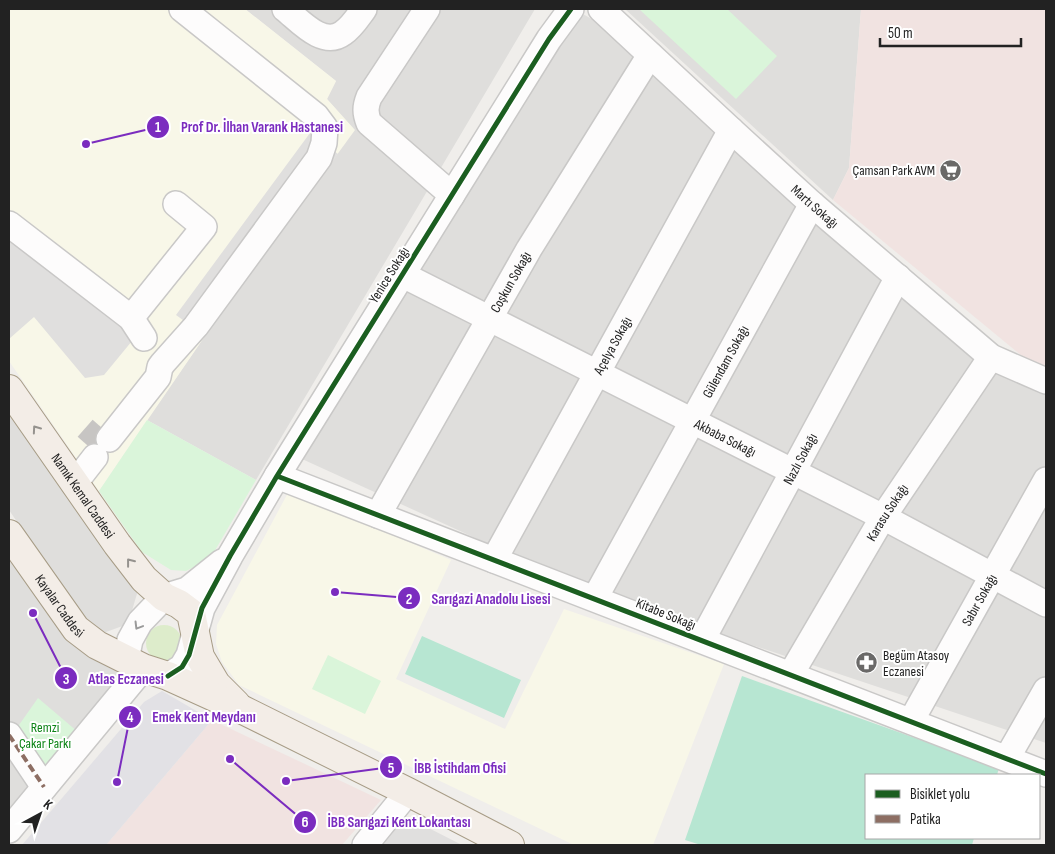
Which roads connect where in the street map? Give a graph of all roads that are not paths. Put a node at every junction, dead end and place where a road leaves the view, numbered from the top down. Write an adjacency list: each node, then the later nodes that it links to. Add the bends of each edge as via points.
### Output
1 (182, 9): 23 (street, via 316,116 325,128 324,143 319,158 202,318 160,367 148,373)
2 (285, 9): 3 (street, via 318,35 330,38 343,34)
3 (364, 9)
4 (427, 9): 9 (street, via 369,97 366,115 369,123)
5 (601, 9): 7 (street, Martı Sokağı)
6 (566, 10): 9 (street, Yenice Sokağı)
7 (650, 55): 8 (street, Martı Sokağı); 15 (street, Coşkun Sokağı, via 529,249)
8 (731, 130): 11 (street, Martı Sokağı); 17 (street, Açelya Sokağı)
9 (452, 195): 13 (street, Yenice Sokağı)
10 (176, 204): 12 (street, via 204,227 137,328)
11 (812, 204): 14 (street, Martı Sokağı); 20 (street, Gülendam Sokağı)
12 (9, 224)
13 (403, 275): 15 (street, Akbaba Sokağı); 22 (street, Yenice Sokağı)
14 (898, 278): 16 (street, Martı Sokağı); 21 (street, Nazlı Sokağı)
15 (490, 318): 17 (street, Akbaba Sokağı); 25 (street, Coşkun Sokağı)
16 (991, 357): 18 (street, Martı Sokağı); 26 (street, Karasu Sokağı)
17 (596, 373): 20 (street, Akbaba Sokağı); 29 (street, Açelya Sokağı)
18 (1046, 382)
19 (9, 389): 23 (main road, Namık Kemal Caddesi, one-way to 19)
20 (693, 421): 21 (street, Akbaba Sokağı); 32 (street, Gülendam Sokağı)
21 (793, 472): 26 (street, Akbaba Sokağı); 35 (street, Nazlı Sokağı)
22 (277, 476): 25 (street, Kitabe Sokağı); 28 (street, Yenice Sokağı)
23 (70, 478): 31 (main road, Namık Kemal Caddesi, one-way to 23, via 144,579)
24 (1046, 480): 30 (street, Sabır Sokağı)
25 (378, 515): 29 (street, Kitabe Sokağı)
26 (883, 517): 30 (street, Akbaba Sokağı); 37 (street, Karasu Sokağı)
27 (9, 534): 36 (main road, Kayalar Caddesi, via 76,629 97,645)
28 (230, 556): 31 (street, via 188,590); 34 (street, Yenice Sokağı, via 202,608)
29 (494, 560): 32 (street, Kitabe Sokağı)
30 (993, 576): 33 (street, Akbaba Sokağı); 40 (street, Sabır Sokağı)
31 (164, 597): 34 (main road, via 191,613); 36 (street, one-way to 36, via 140,622 130,640)
32 (595, 598): 35 (street, Kitabe Sokağı)
33 (1046, 604)
34 (195, 632): 36 (street, via 182,667); 39 (main road, via 200,657 216,684)
35 (702, 640): 37 (street, Kitabe Sokağı)
36 (145, 668): 39 (main road, Kayalar Caddesi); 44 (street)
37 (791, 674): 40 (street, Kitabe Sokağı)
38 (1046, 690): 42 (street)
39 (243, 710): 45 (main road)
40 (911, 721): 42 (street, Kitabe Sokağı)
41 (9, 735): 44 (street)
42 (1007, 758): 43 (street, Kitabe Sokağı)
43 (1046, 774)
44 (44, 787): 46 (street)
45 (408, 792): 47 (street); 48 (main road)
46 (9, 830)
47 (365, 845)
48 (510, 845)

